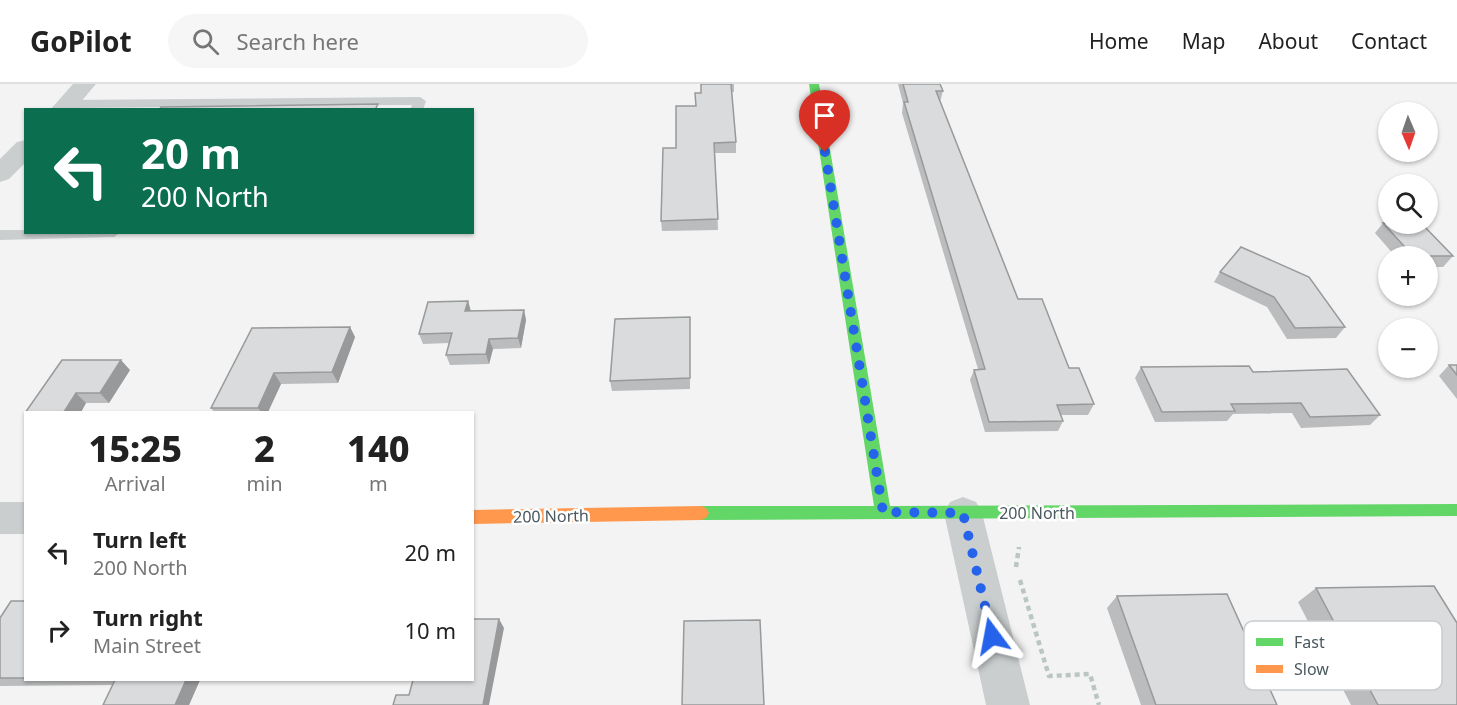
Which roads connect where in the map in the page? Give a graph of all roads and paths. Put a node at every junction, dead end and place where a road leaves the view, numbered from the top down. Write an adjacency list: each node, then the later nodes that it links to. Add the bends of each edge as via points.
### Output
1 (85, 84): 3 (street)
2 (814, 84): 10 (street)
3 (64, 106): 4 (lane, via 420,101)
4 (417, 108)
5 (24, 149): 6 (street)
6 (0, 174)
7 (38, 234): 8 (lane)
8 (0, 235)
9 (1457, 510): 11 (street, 200 North)
10 (883, 512): 11 (street, 200 North); 12 (street, 200 North)
11 (963, 513): 16 (street)
12 (474, 517)
13 (0, 518): 14 (street)
14 (24, 518)
15 (1018, 547): 17 (path, via 1016,567 1049,676 1090,674)
16 (1008, 705)
17 (1099, 705)

